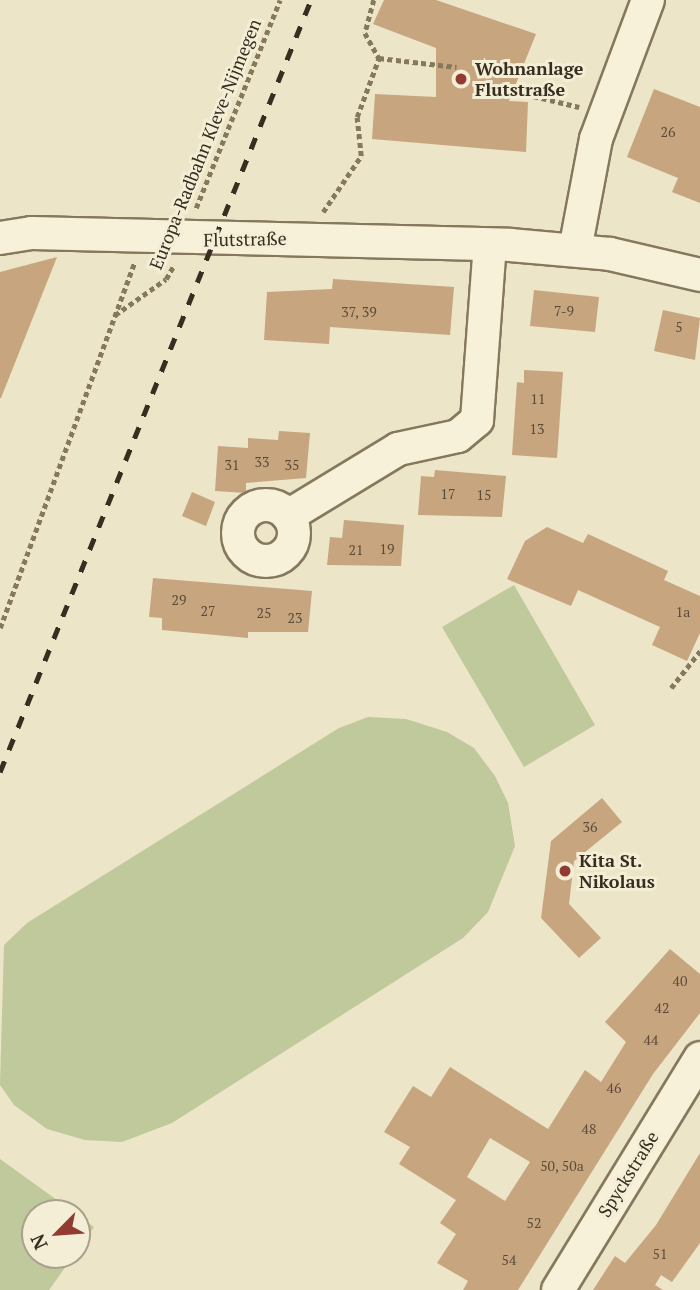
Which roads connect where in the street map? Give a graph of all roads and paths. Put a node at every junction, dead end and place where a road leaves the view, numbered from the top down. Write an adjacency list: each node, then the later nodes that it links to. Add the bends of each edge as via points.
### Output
1 (280, 0): 11 (path, Europa-Radbahn Kleve-Nijmegen)
2 (374, 0): 4 (path, via 365,33)
3 (648, 0): 7 (street)
4 (379, 58): 5 (path); 9 (path, via 365,82 358,117 361,156 322,213)
5 (456, 67)
6 (484, 84): 7 (path)
7 (605, 114): 13 (street)
8 (0, 238): 10 (street, Flutstraße)
9 (318, 238): 11 (street, Flutstraße); 12 (street, Flutstraße)
10 (144, 239): 11 (street, Flutstraße); 15 (path)
11 (183, 240): 15 (path, Europa-Radbahn Kleve-Nijmegen, via 166,279)
12 (490, 245): 13 (street, Flutstraße); 16 (street, via 477,419 457,436 398,449)
13 (575, 250): 14 (street, Flutstraße)
14 (700, 275)
15 (114, 316): 17 (path, via 81,422)
16 (288, 516)
17 (0, 628)
18 (700, 651): 19 (path)
19 (671, 688)
20 (700, 1058): 21 (street, Spyckstraße)
21 (558, 1290)

